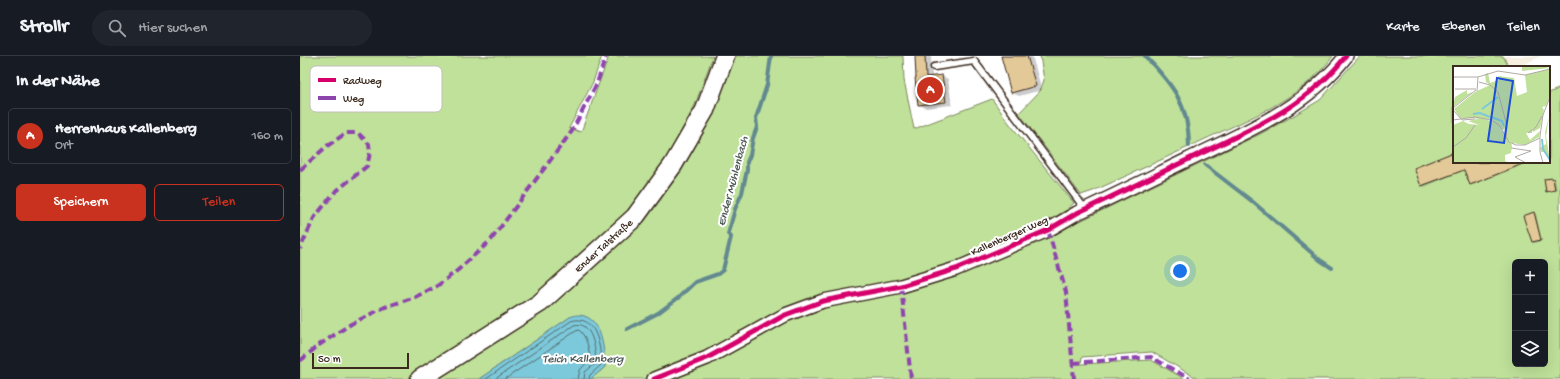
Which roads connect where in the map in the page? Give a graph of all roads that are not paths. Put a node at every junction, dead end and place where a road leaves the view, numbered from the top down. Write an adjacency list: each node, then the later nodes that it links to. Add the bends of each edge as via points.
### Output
1 (725, 56): 5 (main road, Ender Talstraße, via 704,110 673,165 635,217 540,303)
2 (1346, 56): 4 (street, Kallenberger Weg, via 1316,88 1259,126)
3 (934, 67): 4 (lane, via 974,61)
4 (1085, 209): 6 (street, Kallenberger Weg, via 1048,230 956,269 901,286 823,301 785,315 707,358)
5 (420, 379)
6 (654, 379)

